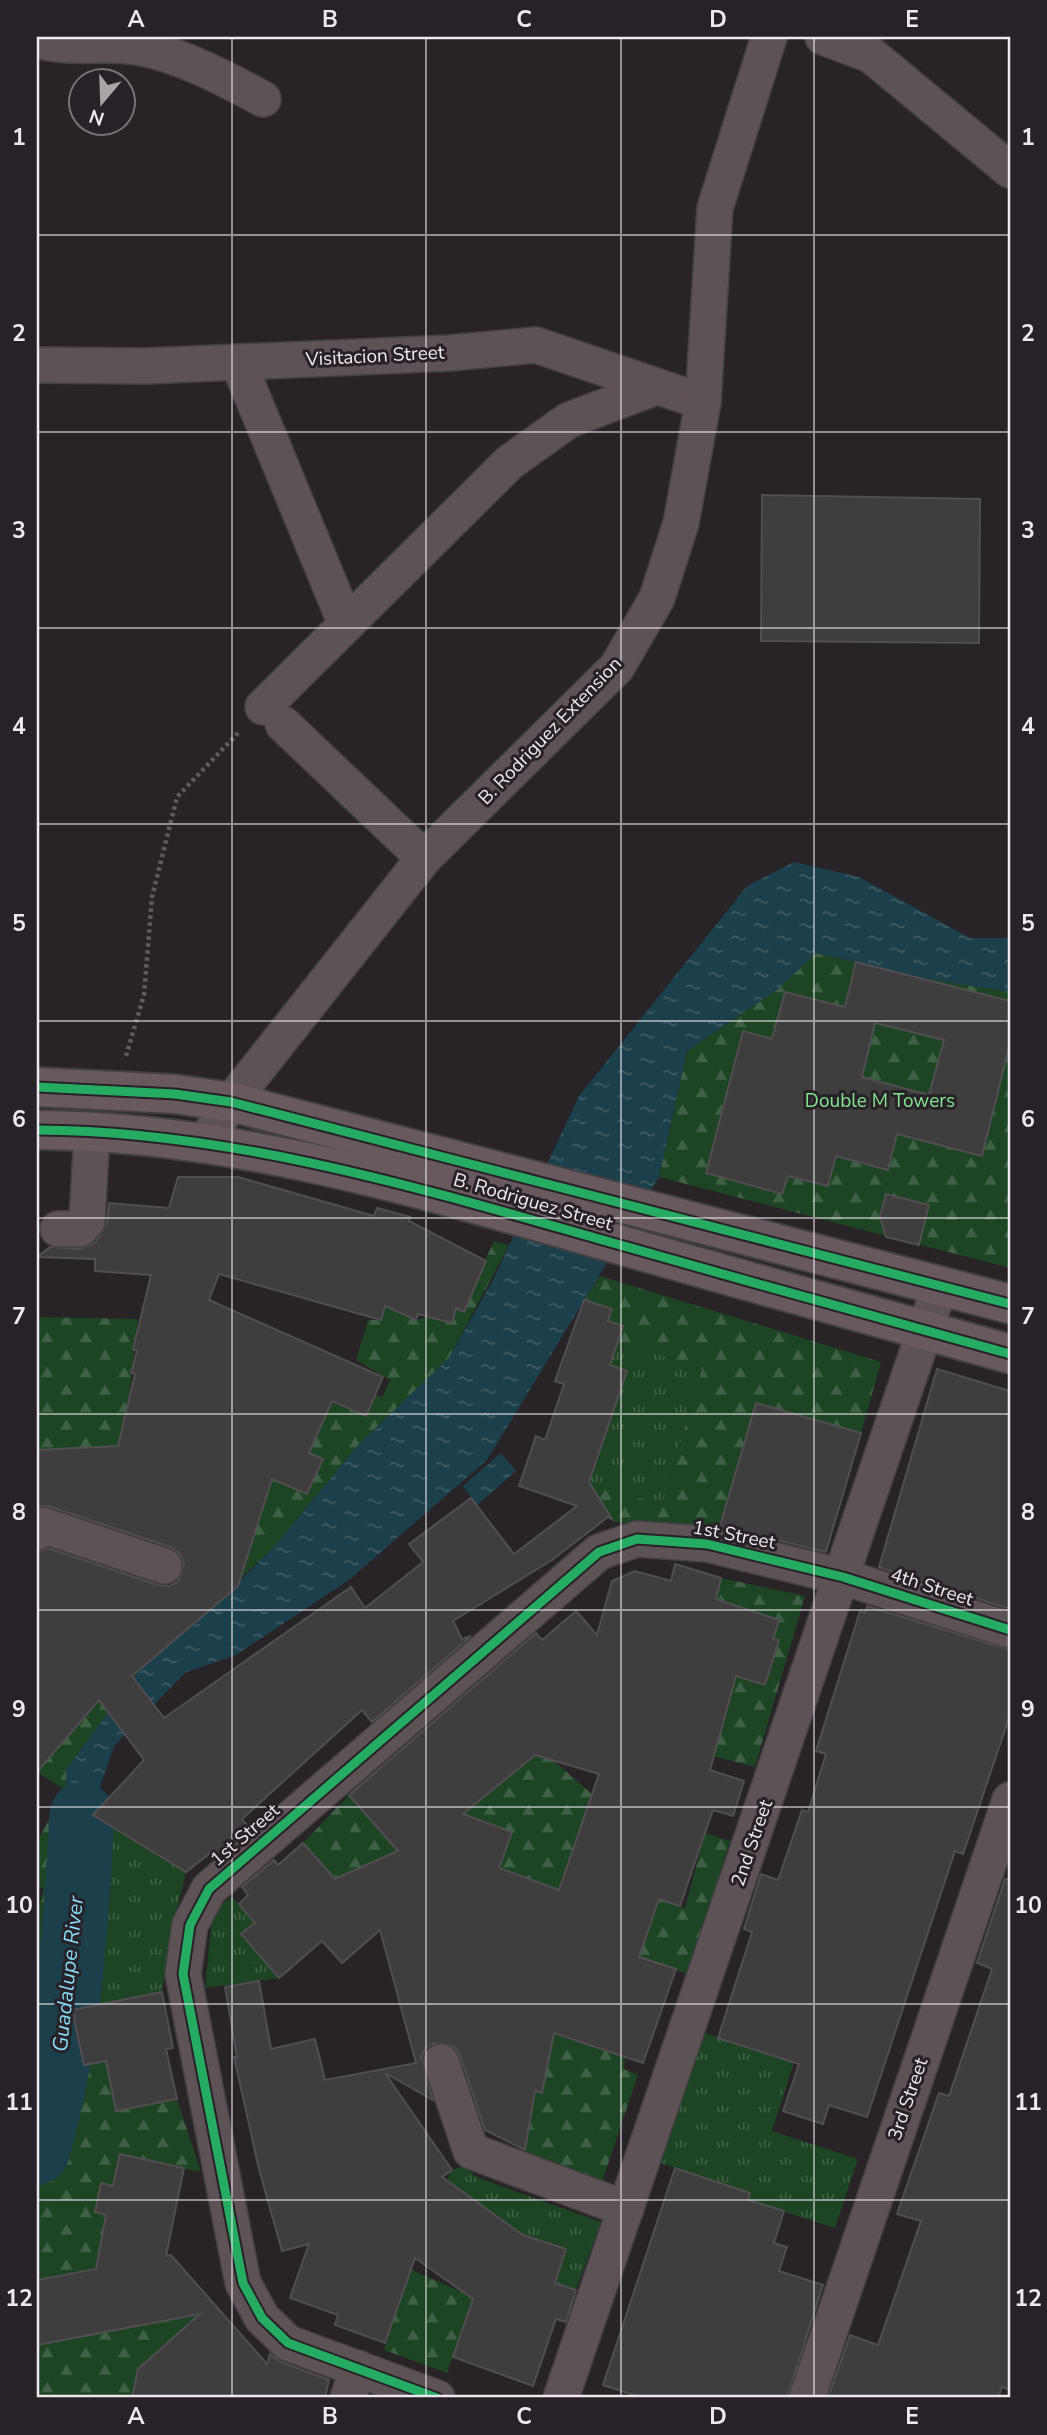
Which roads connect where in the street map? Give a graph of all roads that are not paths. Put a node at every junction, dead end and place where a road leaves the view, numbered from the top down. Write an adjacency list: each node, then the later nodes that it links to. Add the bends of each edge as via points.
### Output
1 (769, 37): 9 (street, B. Rodriguez Extension, via 715,208)
2 (823, 37): 5 (street, via 871,55)
3 (37, 40): 4 (street, via 55,45 130,46 195,66)
4 (263, 99)
5 (1010, 170)
6 (238, 362): 7 (street, Visitacion Street); 8 (street, Visitacion Street, via 536,345); 10 (street)
7 (37, 365)
8 (656, 387): 9 (street, Visitacion Street); 10 (street, via 569,420 510,462)
9 (703, 402): 11 (street, B. Rodriguez Extension, via 681,523 657,598 617,667)
10 (346, 624): 11 (street, via 273,715)
11 (424, 858): 13 (street, B. Rodriguez Extension)
12 (37, 1087): 13 (main road, B. Rodriguez Street)
13 (231, 1102): 16 (street, B. Rodriguez Extension); 18 (main road, B. Rodriguez Street)
14 (37, 1130): 15 (main road, B. Rodriguez Street)
15 (92, 1132): 16 (main road, B. Rodriguez Street); 17 (street, via 88,1221 80,1228)
16 (205, 1142): 20 (main road, B. Rodriguez Street, via 488,1207)
17 (58, 1228)
18 (940, 1286): 19 (main road, B. Rodriguez Street); 20 (street, 2nd Street)
19 (1010, 1304)
20 (925, 1331): 21 (main road, B. Rodriguez Street); 24 (street, 2nd Street)
21 (1010, 1354)
22 (39, 1528): 23 (street)
23 (164, 1566)
24 (843, 1577): 25 (street, 4th Street); 28 (street, 2nd Street); 29 (street, 1st Street, via 707,1544 637,1539 599,1552 209,1889 190,1924 183,1974 243,2283 262,2318 288,2343)
25 (1010, 1630)
26 (1010, 1801): 32 (street, 3rd Street)
27 (442, 2062): 28 (street, via 471,2151)
28 (626, 2209): 31 (street, 2nd Street)
29 (353, 2383): 30 (street, 1st Street)
30 (438, 2398)
31 (561, 2398)
32 (807, 2398)

